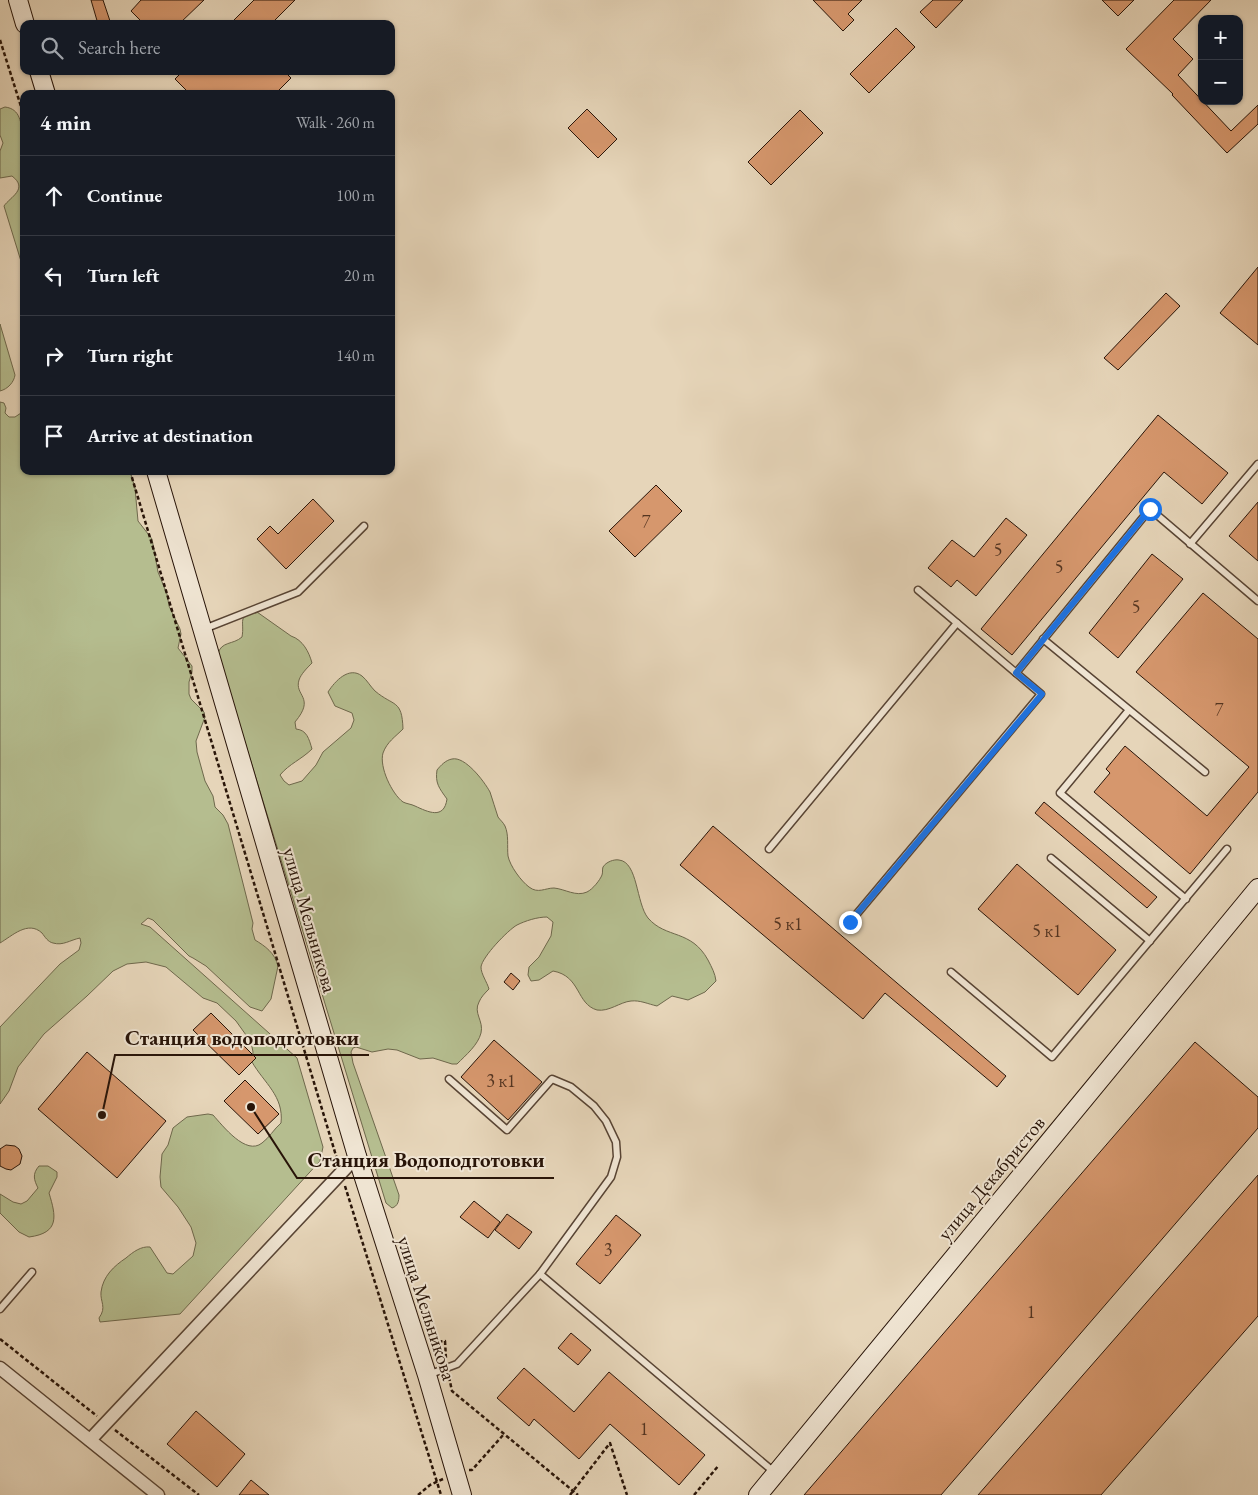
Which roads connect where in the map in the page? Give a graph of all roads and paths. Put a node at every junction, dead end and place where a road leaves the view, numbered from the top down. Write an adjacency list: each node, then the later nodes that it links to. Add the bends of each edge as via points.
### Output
1 (20, 1): 2 (street)
2 (24, 20)
3 (0, 40): 6 (path)
4 (40, 75): 5 (street)
5 (45, 90)
6 (20, 103)
7 (1258, 464): 11 (lane)
8 (131, 475): 30 (path)
9 (157, 475): 15 (street, улица Мельникова)
10 (364, 526): 15 (lane, via 298,592)
11 (1190, 544): 13 (lane); 16 (lane, via 1150,509)
12 (918, 590): 14 (lane)
13 (1258, 601)
14 (957, 623): 17 (lane); 20 (lane)
15 (203, 630): 29 (street, улица Мельникова)
16 (1043, 640): 17 (lane); 18 (lane)
17 (1016, 673): 25 (lane, via 1042,694)
18 (1129, 710): 19 (lane); 24 (lane, via 1060,793)
19 (1205, 772)
20 (769, 849)
21 (1227, 849): 24 (lane)
22 (1051, 858): 26 (lane)
23 (1258, 888): 41 (street, улица Декабристов)
24 (1186, 898): 26 (lane)
25 (850, 922)
26 (1150, 941): 27 (lane, via 1052,1057)
27 (951, 972)
28 (449, 1079): 32 (lane, via 507,1130 552,1079 571,1087 594,1106 616,1142 618,1157 611,1177)
29 (357, 1156): 30 (street); 34 (street, улица Мельникова)
30 (341, 1173): 35 (path); 39 (street)
31 (32, 1272): 33 (lane)
32 (540, 1274): 37 (lane, via 458,1364); 41 (lane)
33 (0, 1309)
34 (417, 1344): 35 (path); 37 (path, via 445,1341); 38 (street, улица Мельникова)
35 (394, 1346): 44 (path)
36 (0, 1368): 39 (street)
37 (447, 1368): 38 (lane); 42 (path, via 452,1391)
38 (427, 1375): 45 (street, улица Мельникова)
39 (90, 1440): 43 (street)
40 (719, 1465): 49 (path)
41 (775, 1473): 50 (street, улица Декабристов)
42 (573, 1491): 46 (path); 47 (path); 48 (path, via 610,1443)
43 (158, 1495)
44 (441, 1495)
45 (462, 1495)
46 (570, 1495)
47 (578, 1495)
48 (627, 1495)
49 (694, 1495)
50 (758, 1495)

